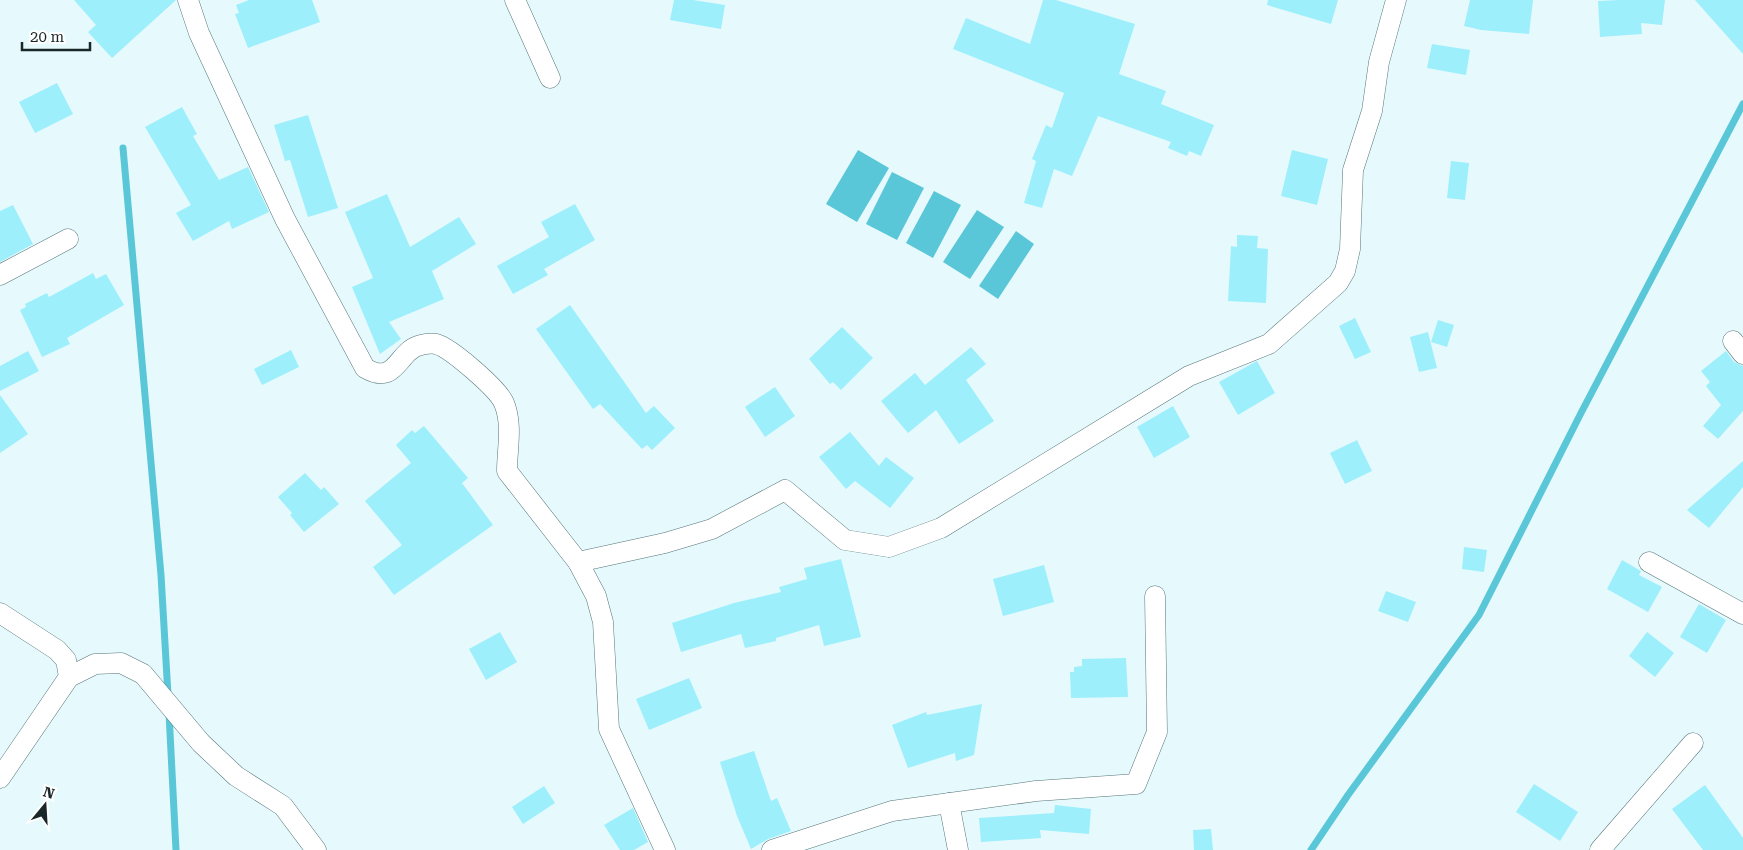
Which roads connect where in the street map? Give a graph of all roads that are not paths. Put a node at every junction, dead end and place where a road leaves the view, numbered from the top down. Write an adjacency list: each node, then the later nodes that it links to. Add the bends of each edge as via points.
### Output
1 (188, 0): 7 (street, via 199,33 285,219 364,368 375,374 386,374 419,345 436,344 471,366 503,402 509,424 507,471)
2 (515, 0): 4 (street)
3 (1396, 0): 7 (street, via 1379,62 1372,111 1353,170 1351,239 1345,271 1338,283 1269,344 1189,376 942,528 889,547 845,540 785,490 712,529)
4 (550, 78)
5 (68, 239): 6 (street)
6 (0, 275)
7 (578, 562): 17 (street, via 596,596 603,622 609,729)
8 (1649, 562): 11 (street)
9 (1156, 596): 15 (street, via 1157,732 1136,784 1036,791)
10 (0, 613): 12 (street, via 57,650 66,660)
11 (1743, 614)
12 (69, 677): 14 (street); 16 (street, via 95,664 121,663 143,674 201,743 236,776 283,806)
13 (1693, 743): 20 (street)
14 (0, 778)
15 (949, 803): 18 (street, via 892,811); 19 (street)
16 (316, 850)
17 (665, 850)
18 (772, 850)
19 (958, 850)
20 (1600, 850)

